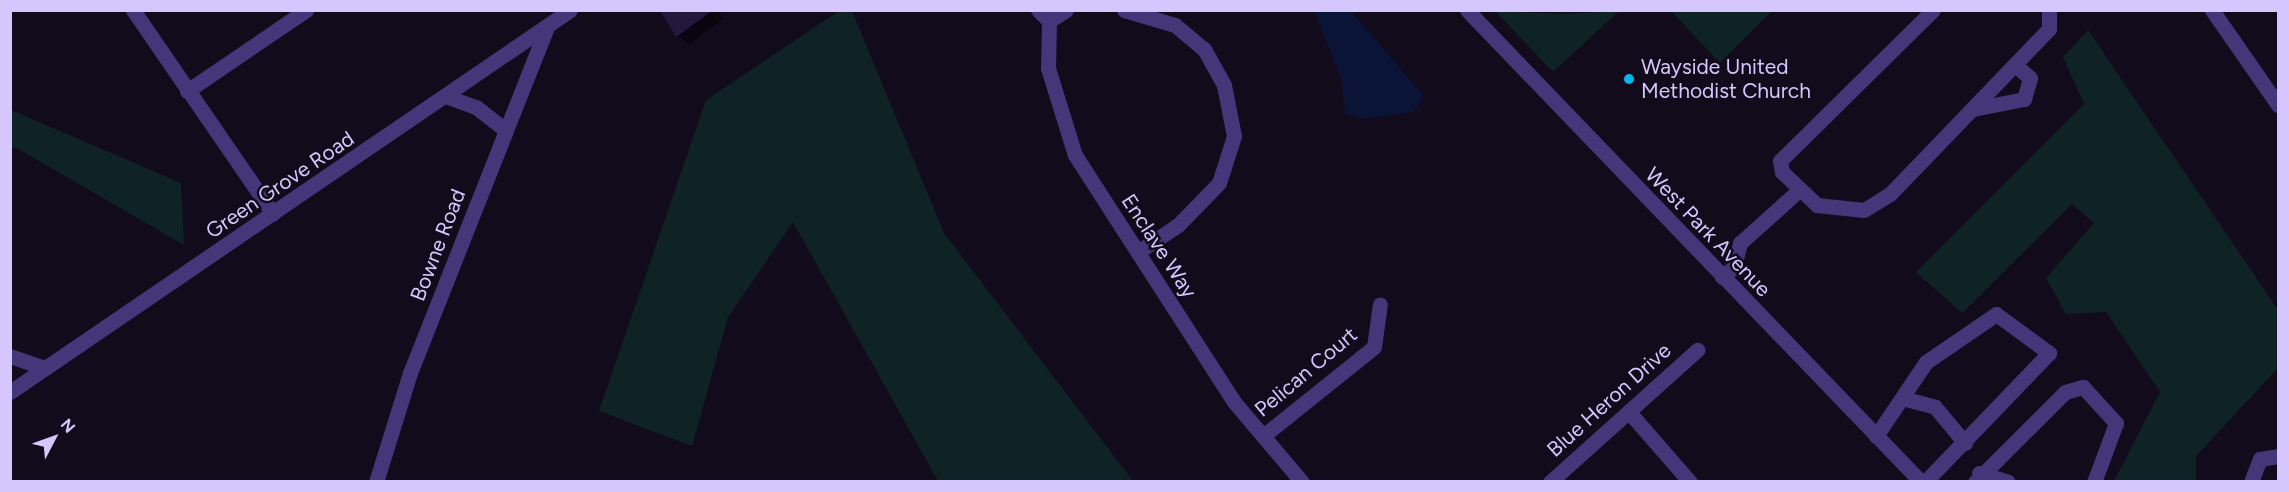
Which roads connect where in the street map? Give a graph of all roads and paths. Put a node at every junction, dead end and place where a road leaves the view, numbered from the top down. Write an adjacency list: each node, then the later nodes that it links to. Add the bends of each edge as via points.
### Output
1 (133, 10): 14 (street)
2 (306, 10): 14 (street)
3 (554, 10): 12 (street, Bowne Road)
4 (570, 10): 12 (street, Green Grove Road)
5 (1066, 10): 11 (street)
6 (1124, 10): 21 (street, via 1175,26 1204,49 1224,85 1234,136 1219,183 1178,225)
7 (1467, 10): 22 (street, West Park Avenue)
8 (1933, 10): 19 (street, via 1784,154 1782,172)
9 (2049, 10): 13 (street, via 2049,29)
10 (2212, 10): 16 (street)
11 (1044, 16): 21 (street, Enclave Way, via 1048,68 1075,155)
12 (548, 26): 15 (street, Green Grove Road); 18 (street, Bowne Road)
13 (2016, 66): 17 (street); 17 (street, via 2030,78 2024,99)
14 (187, 91): 20 (street)
15 (448, 97): 18 (street, via 476,107); 20 (street, Green Grove Road)
16 (2278, 103)
17 (1973, 109): 19 (street, via 1871,207 1826,208)
18 (505, 130): 35 (street, Bowne Road, via 410,373)
19 (1799, 190): 22 (street, via 1740,243 1734,267)
20 (273, 214): 26 (street, Green Grove Road)
21 (1138, 252): 30 (street, Enclave Way)
22 (1722, 277): 31 (street, West Park Avenue)
23 (1380, 304): 30 (street, Pelican Court, via 1374,347)
24 (1696, 350): 29 (street, Blue Heron Drive)
25 (10, 356): 26 (street)
26 (45, 368): 27 (street, Green Grove Road)
27 (10, 392)
28 (1906, 399): 31 (street); 32 (street, via 1935,407); 32 (street, via 1926,362 1996,314 2049,353)
29 (1629, 412): 37 (street, Blue Heron Drive); 38 (street)
30 (1263, 436): 36 (street, Enclave Way)
31 (1876, 436): 39 (street, West Park Avenue)
32 (1965, 443): 39 (street)
33 (2278, 456): 42 (street, via 2260,459)
34 (1977, 477): 40 (street); 41 (street, via 2065,392 2083,387 2116,423)
35 (376, 482)
36 (1302, 482)
37 (1550, 482)
38 (1690, 482)
39 (1923, 482)
40 (2008, 482)
41 (2094, 482)
42 (2251, 482)

